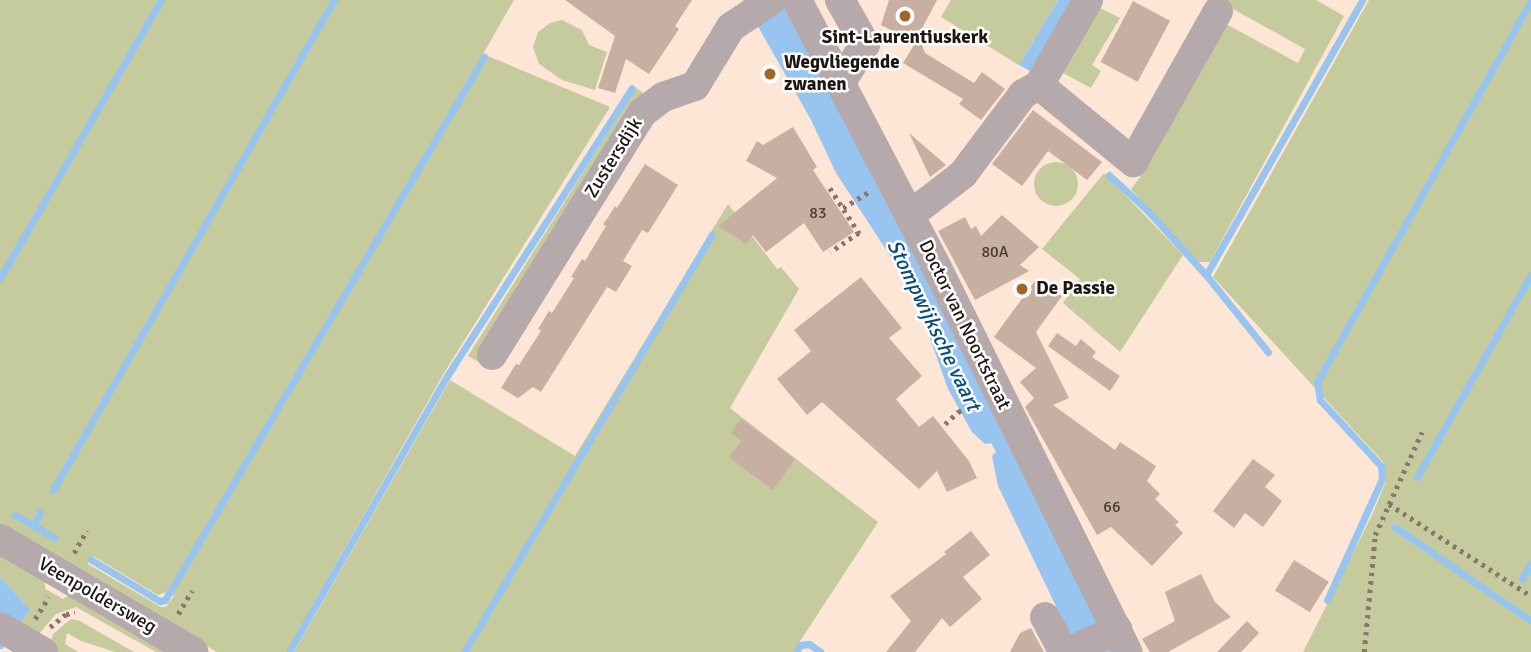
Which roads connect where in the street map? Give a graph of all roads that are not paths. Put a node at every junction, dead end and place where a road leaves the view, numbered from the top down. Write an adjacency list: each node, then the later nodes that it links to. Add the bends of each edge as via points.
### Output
1 (797, 0): 6 (street, Doctor van Noortstraat)
2 (840, 0): 6 (street, via 865,44)
3 (1088, 0): 7 (street)
4 (760, 7): 9 (street, Zustersdijk, via 731,27 695,86 663,97 642,113)
5 (1218, 11): 7 (street, via 1133,162)
6 (841, 82): 8 (street, Doctor van Noortstraat)
7 (1039, 85): 8 (street, via 1023,94 963,174)
8 (910, 215): 13 (street, Doctor van Noortstraat)
9 (492, 355)
10 (0, 539): 16 (street, Veenpoldersweg)
11 (1045, 617): 15 (street, via 1062,649)
12 (0, 627): 14 (street)
13 (1117, 639): 15 (street)
14 (39, 650)
15 (1073, 650)
16 (193, 652)

